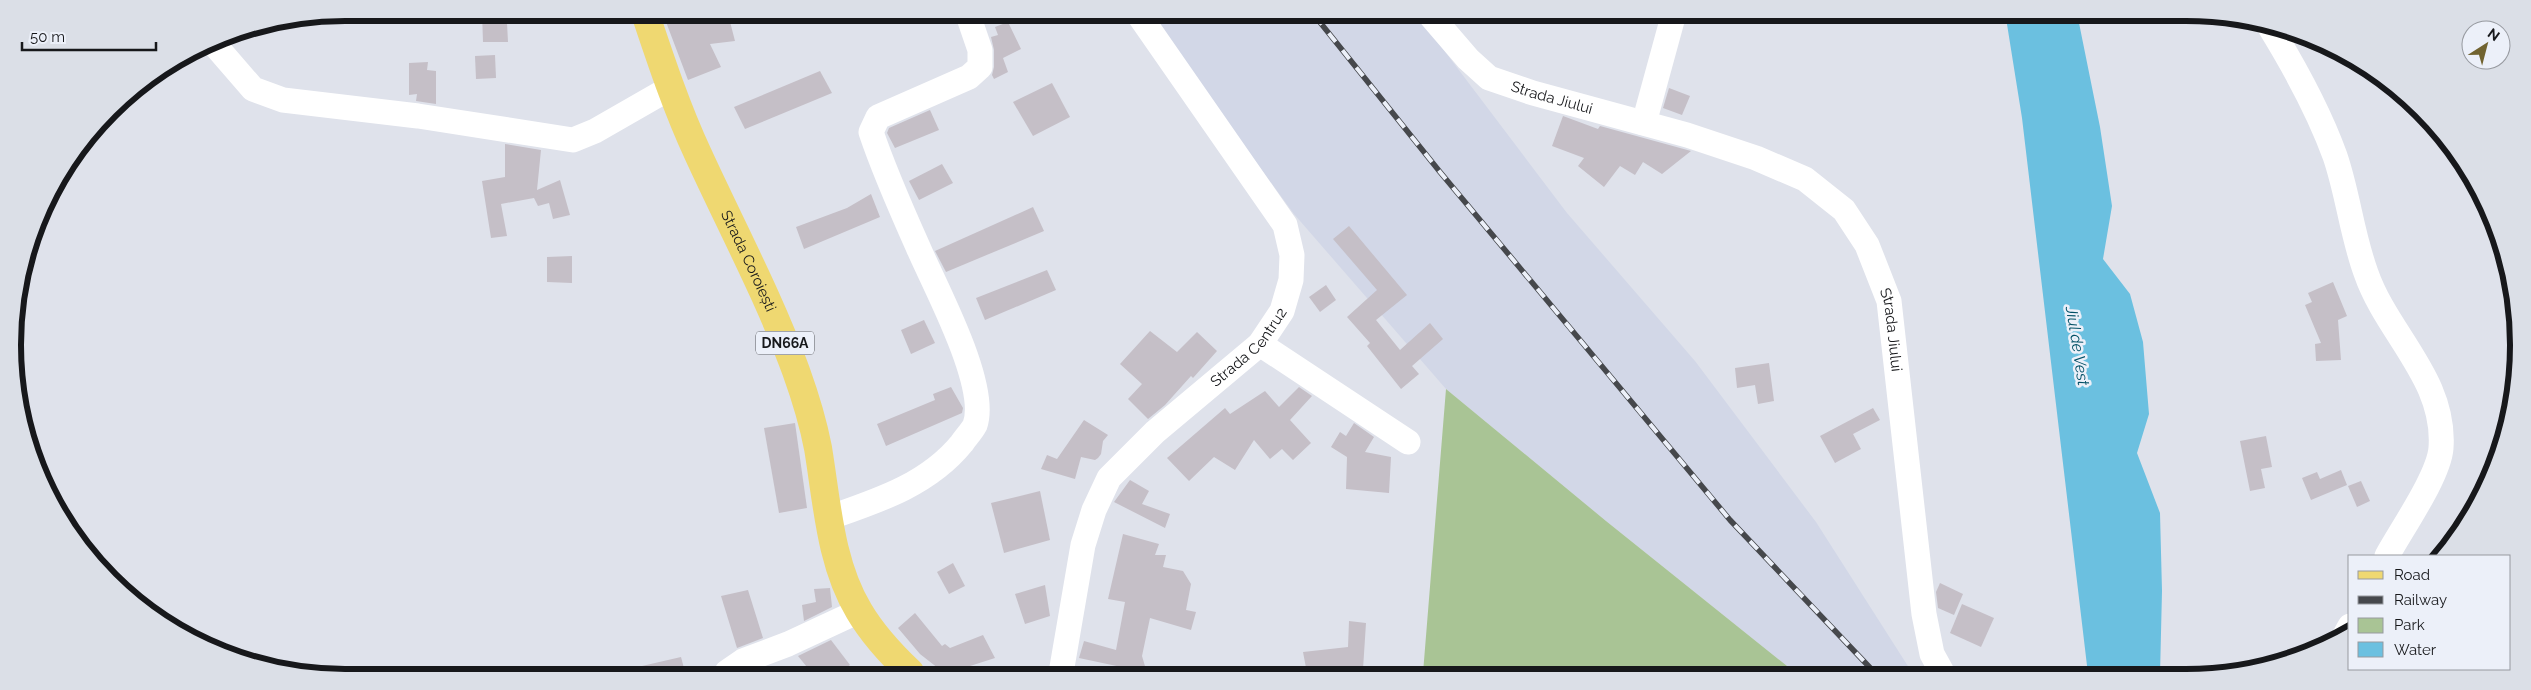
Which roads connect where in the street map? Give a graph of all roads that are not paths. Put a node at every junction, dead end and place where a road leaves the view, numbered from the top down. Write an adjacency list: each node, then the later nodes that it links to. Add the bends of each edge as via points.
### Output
1 (646, 21): 8 (main road, Strada Coroiești / DN66A)
2 (970, 21): 12 (street, via 980,50 980,67 969,77 878,117 870,132 963,348 979,411 974,427 957,449 916,484)
3 (1143, 21): 10 (street, Strada Centru2, via 1285,225 1292,255 1291,280 1282,311)
4 (1435, 21): 9 (street, Strada Jiului, via 1489,78)
5 (1671, 21): 9 (street)
6 (2274, 33): 13 (street, via 2300,76 2331,147 2365,273 2383,313 2431,388 2440,428 2441,450 2428,485)
7 (217, 48): 8 (street, via 253,89 283,100 418,116 572,140 596,131)
8 (670, 88): 12 (main road, Strada Coroiești / DN66A, via 796,370 817,446)
9 (1644, 123): 18 (street, Strada Jiului, via 1756,158 1805,179 1844,210 1867,245 1889,301 1924,614 1932,654)
10 (1260, 344): 11 (street); 17 (street, Strada Centru2, via 1155,432 1110,478 1094,510 1083,545)
11 (1408, 442)
12 (828, 518): 14 (main road, Strada Coroiești / DN66A, via 843,576)
13 (2388, 555)
14 (859, 611): 15 (street); 16 (main road, Strada Coroiești / DN66A)
15 (731, 669)
16 (907, 669)
17 (1062, 669)
18 (1940, 669)

